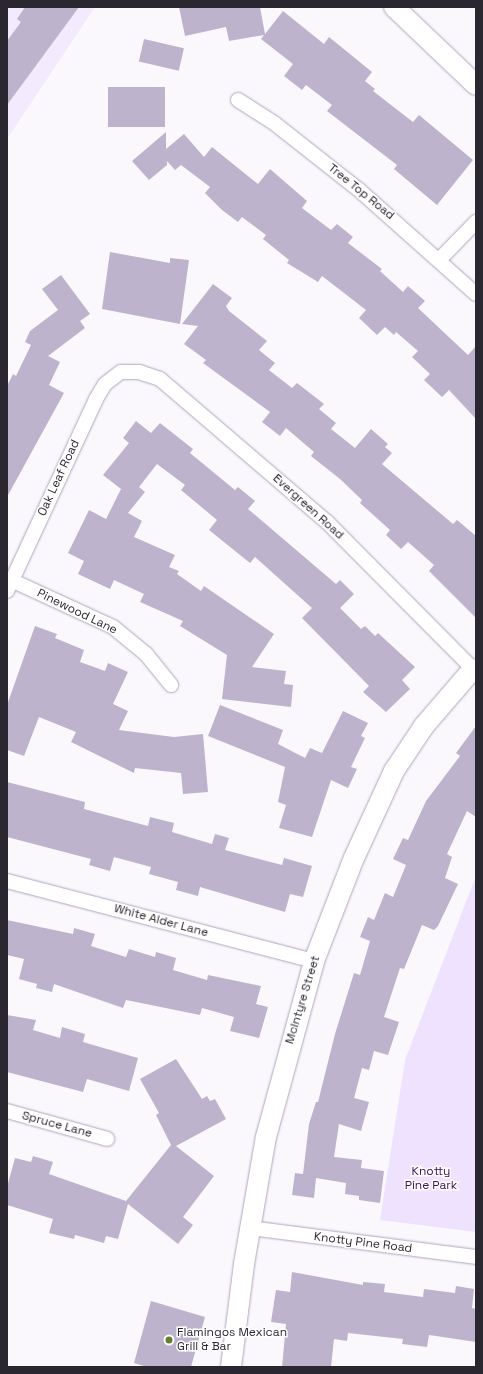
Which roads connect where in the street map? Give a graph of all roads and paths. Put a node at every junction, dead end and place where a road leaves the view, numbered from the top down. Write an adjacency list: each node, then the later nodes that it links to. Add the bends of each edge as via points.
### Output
1 (394, 7): 2 (street)
2 (476, 85)
3 (238, 100): 5 (street, Tree Top Road, via 274,123 358,189)
4 (476, 222): 5 (street)
5 (440, 259): 6 (street, Tree Top Road)
6 (476, 294)
7 (121, 372): 8 (street, Oak Leaf Road, via 105,384 96,398); 9 (street, Evergreen Road, via 139,372 160,379 327,522)
8 (9, 586): 10 (street, Pinewood Lane, via 113,627 146,654)
9 (474, 670): 12 (street, McIntyre Street, via 424,726 394,771 354,858)
10 (171, 685)
11 (7, 881): 12 (street, White Alder Lane)
12 (314, 961): 15 (street, McIntyre Street, via 266,1137)
13 (7, 1111): 14 (street, Spruce Lane)
14 (107, 1139)
15 (250, 1228): 16 (street, Knotty Pine Road); 17 (street, McIntyre Street)
16 (476, 1257)
17 (231, 1367)

